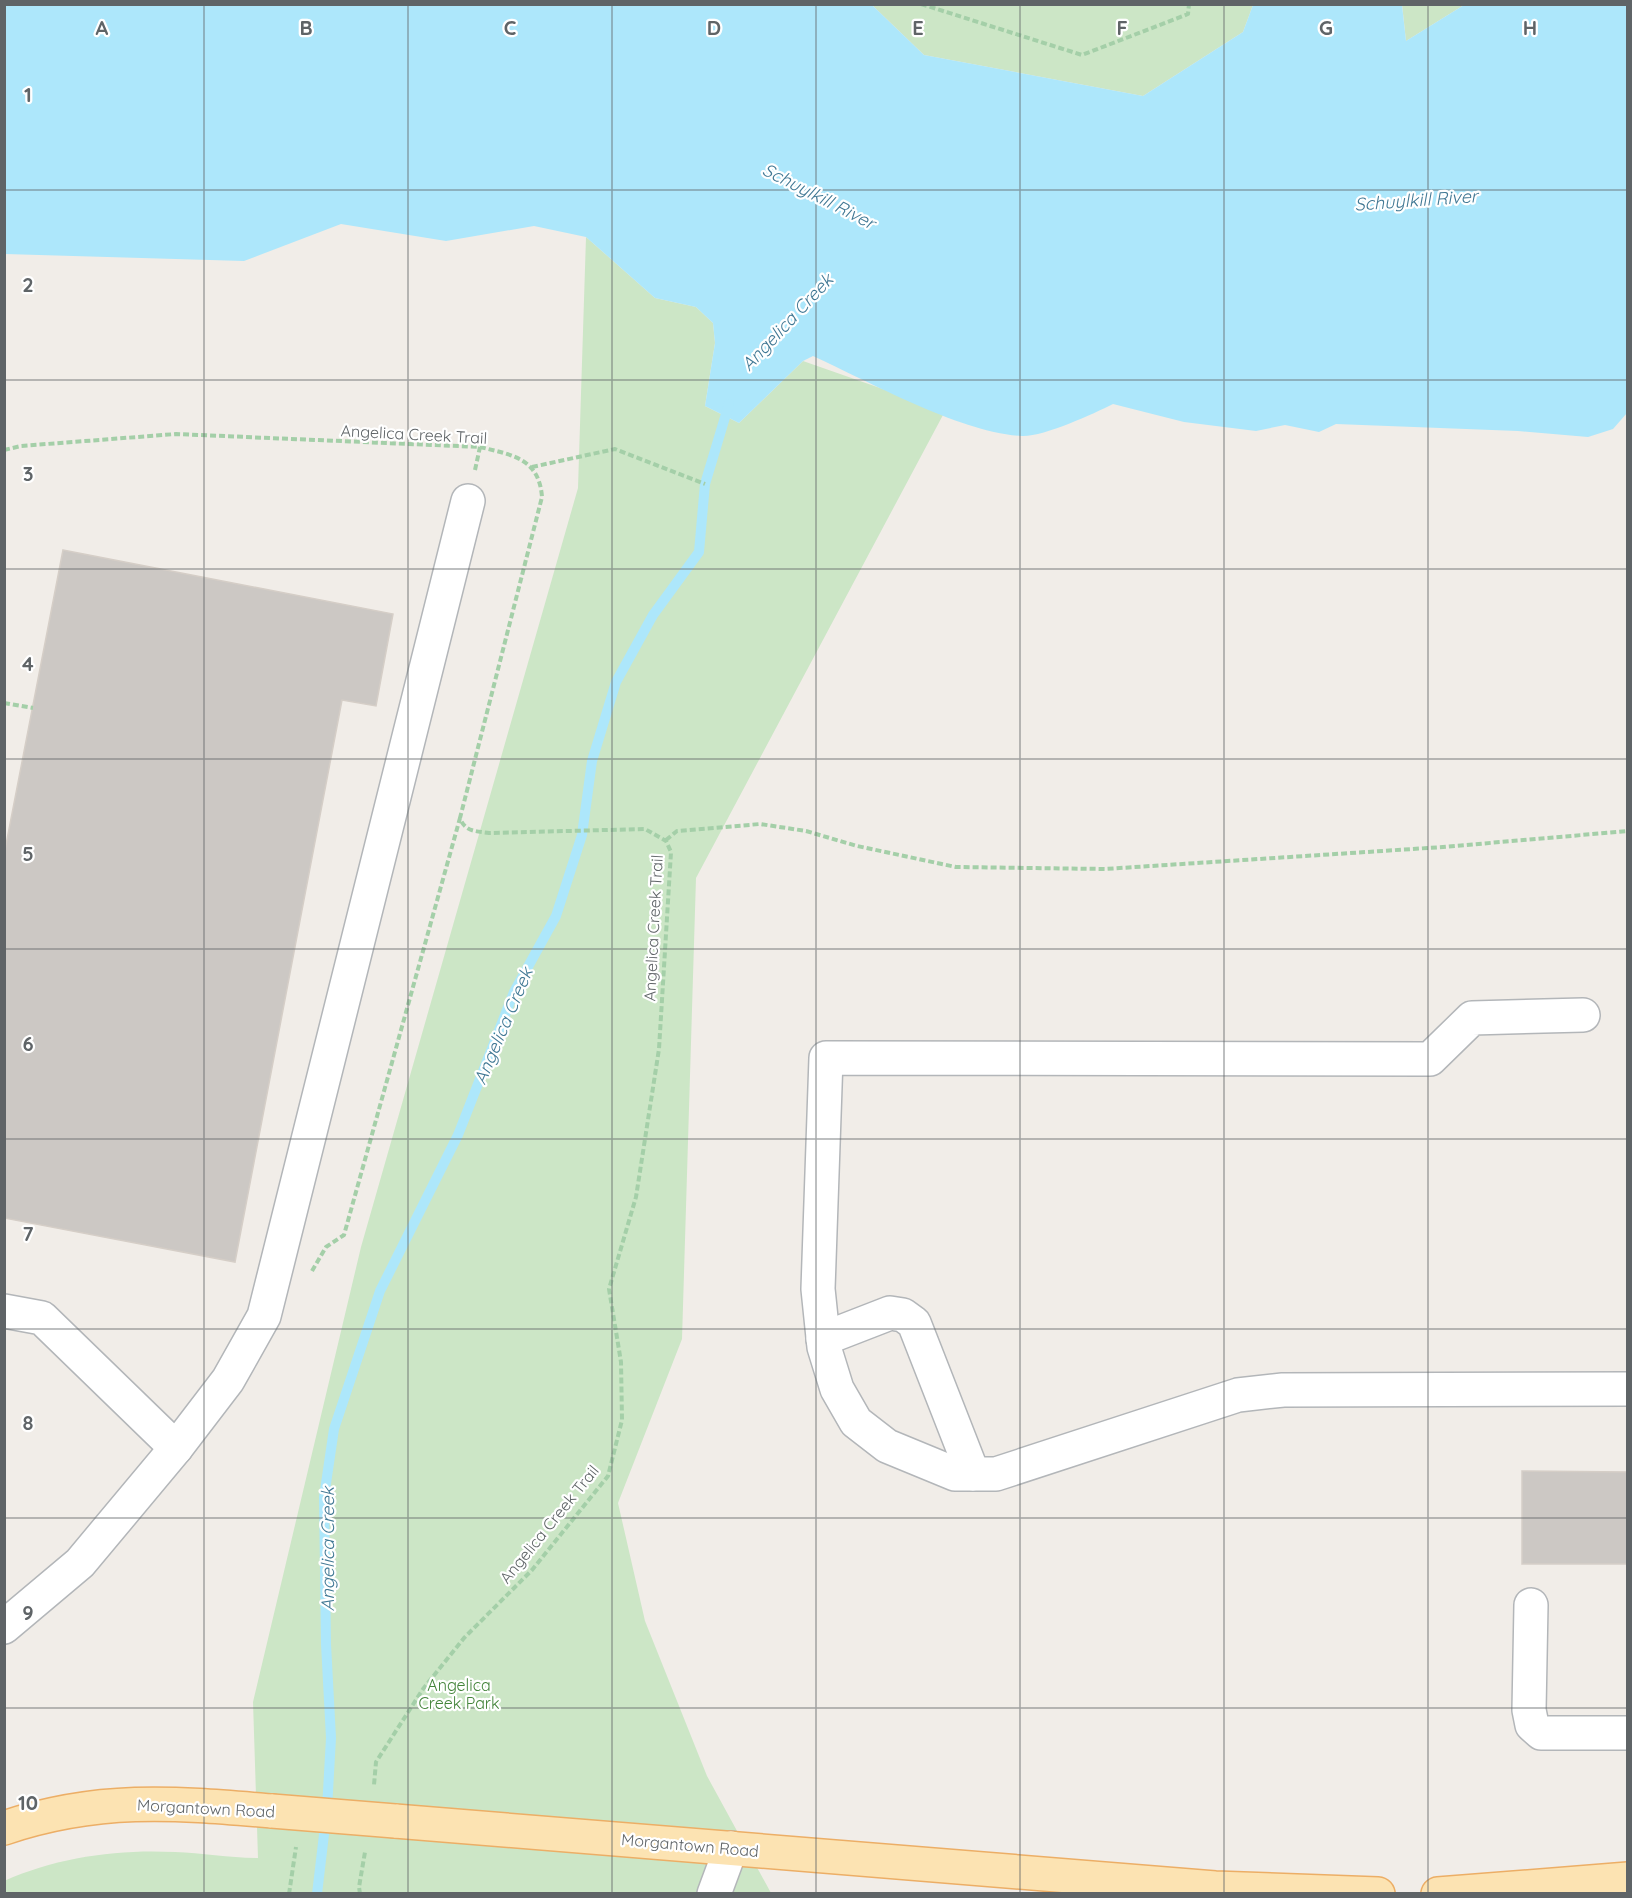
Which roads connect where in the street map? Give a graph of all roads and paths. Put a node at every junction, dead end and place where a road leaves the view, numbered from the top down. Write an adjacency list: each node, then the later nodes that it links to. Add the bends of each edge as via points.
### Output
1 (921, 4): 2 (path, via 1082,55 1188,14)
2 (1189, 4)
3 (4, 450): 4 (path, Angelica Creek Trail, via 176,434 480,447 518,457)
4 (532, 467): 5 (path, via 615,449); 10 (path, Angelica Creek Trail, via 541,484 542,497 460,818 463,826 489,833 645,829)
5 (705, 484)
6 (468, 501): 15 (street, via 264,1316 228,1380)
7 (4, 703): 8 (path)
8 (33, 708)
9 (1628, 831): 10 (path, via 1105,869 956,867 806,831 760,824 677,831)
10 (666, 841): 20 (path, Angelica Creek Trail, via 670,852 659,1049 636,1197 609,1289 621,1362 622,1420 608,1476 532,1570 464,1638 423,1689 376,1762)
11 (1583, 1015): 13 (street, via 1472,1018 1430,1059 826,1058 818,1289)
12 (4, 1311): 15 (street, via 42,1318)
13 (823, 1339): 16 (street, via 837,1389 856,1422 887,1446 955,1474); 16 (street, via 890,1314 903,1315 914,1323)
14 (1628, 1389): 16 (street, via 1283,1390 1238,1395 996,1474)
15 (176, 1448): 18 (street, via 80,1563)
16 (974, 1474)
17 (1531, 1605): 19 (street, via 1532,1725 1541,1733)
18 (4, 1627)
19 (1628, 1733)
20 (372, 1795)
21 (4, 1828): 23 (main road, Morgantown Road, bridge, via 72,1810 142,1803)
22 (296, 1846): 26 (path)
23 (731, 1848): 28 (street); 29 (street); 30 (main road, Morgantown Road, via 1215,1888)
24 (366, 1850): 27 (path)
25 (1628, 1879): 31 (main road)
26 (289, 1893)
27 (360, 1893)
28 (714, 1893)
29 (739, 1893)
30 (1378, 1893)
31 (1438, 1893)

